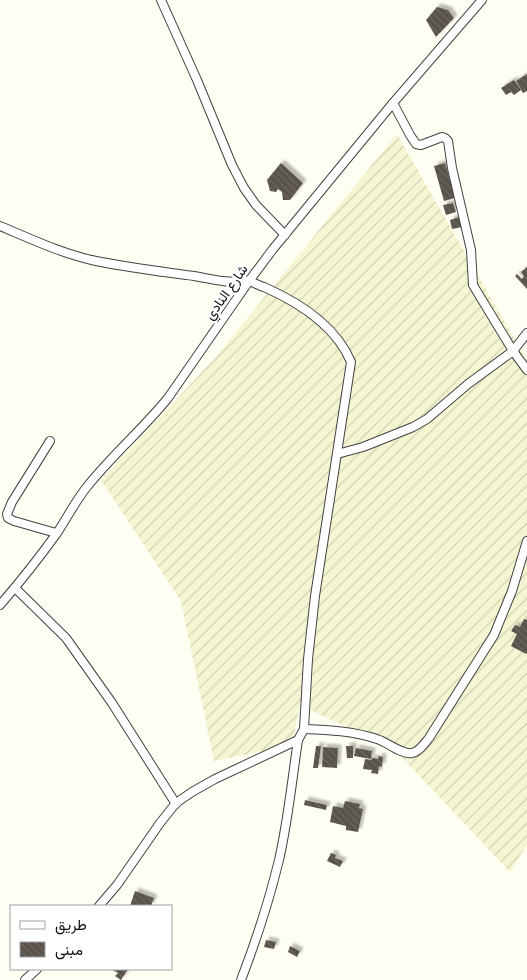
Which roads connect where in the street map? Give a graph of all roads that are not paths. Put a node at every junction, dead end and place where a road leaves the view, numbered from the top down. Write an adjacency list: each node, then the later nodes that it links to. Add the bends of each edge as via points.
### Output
1 (161, 0): 5 (street, via 244,188)
2 (482, 0): 3 (street, شارع النادي)
3 (393, 103): 5 (street, شارع النادي); 8 (street, via 416,144 442,138 448,141 471,250 473,285)
4 (0, 226): 6 (street, via 94,261 225,282)
5 (285, 235): 6 (street, شارع النادي)
6 (249, 281): 11 (street, via 278,293 316,318 334,334 347,352 351,370); 12 (street, شارع النادي, via 168,398 105,464)
7 (527, 332): 8 (street)
8 (513, 351): 9 (street); 11 (street, via 427,419 363,447)
9 (527, 370)
10 (50, 441): 12 (street, via 12,502 7,516)
11 (337, 454): 16 (street, via 310,637)
12 (56, 533): 14 (street, شارع النادي)
13 (527, 541): 16 (street, via 510,597 494,635 429,738 416,752 409,753 382,740 347,731)
14 (15, 588): 15 (street, شارع النادي); 18 (street, via 66,638)
15 (0, 605)
16 (304, 729): 17 (street)
17 (298, 740): 18 (street, via 216,779); 22 (street, via 279,860)
18 (176, 804): 19 (street)
19 (100, 905)
20 (36, 970): 21 (street)
21 (25, 980)
22 (241, 980)

